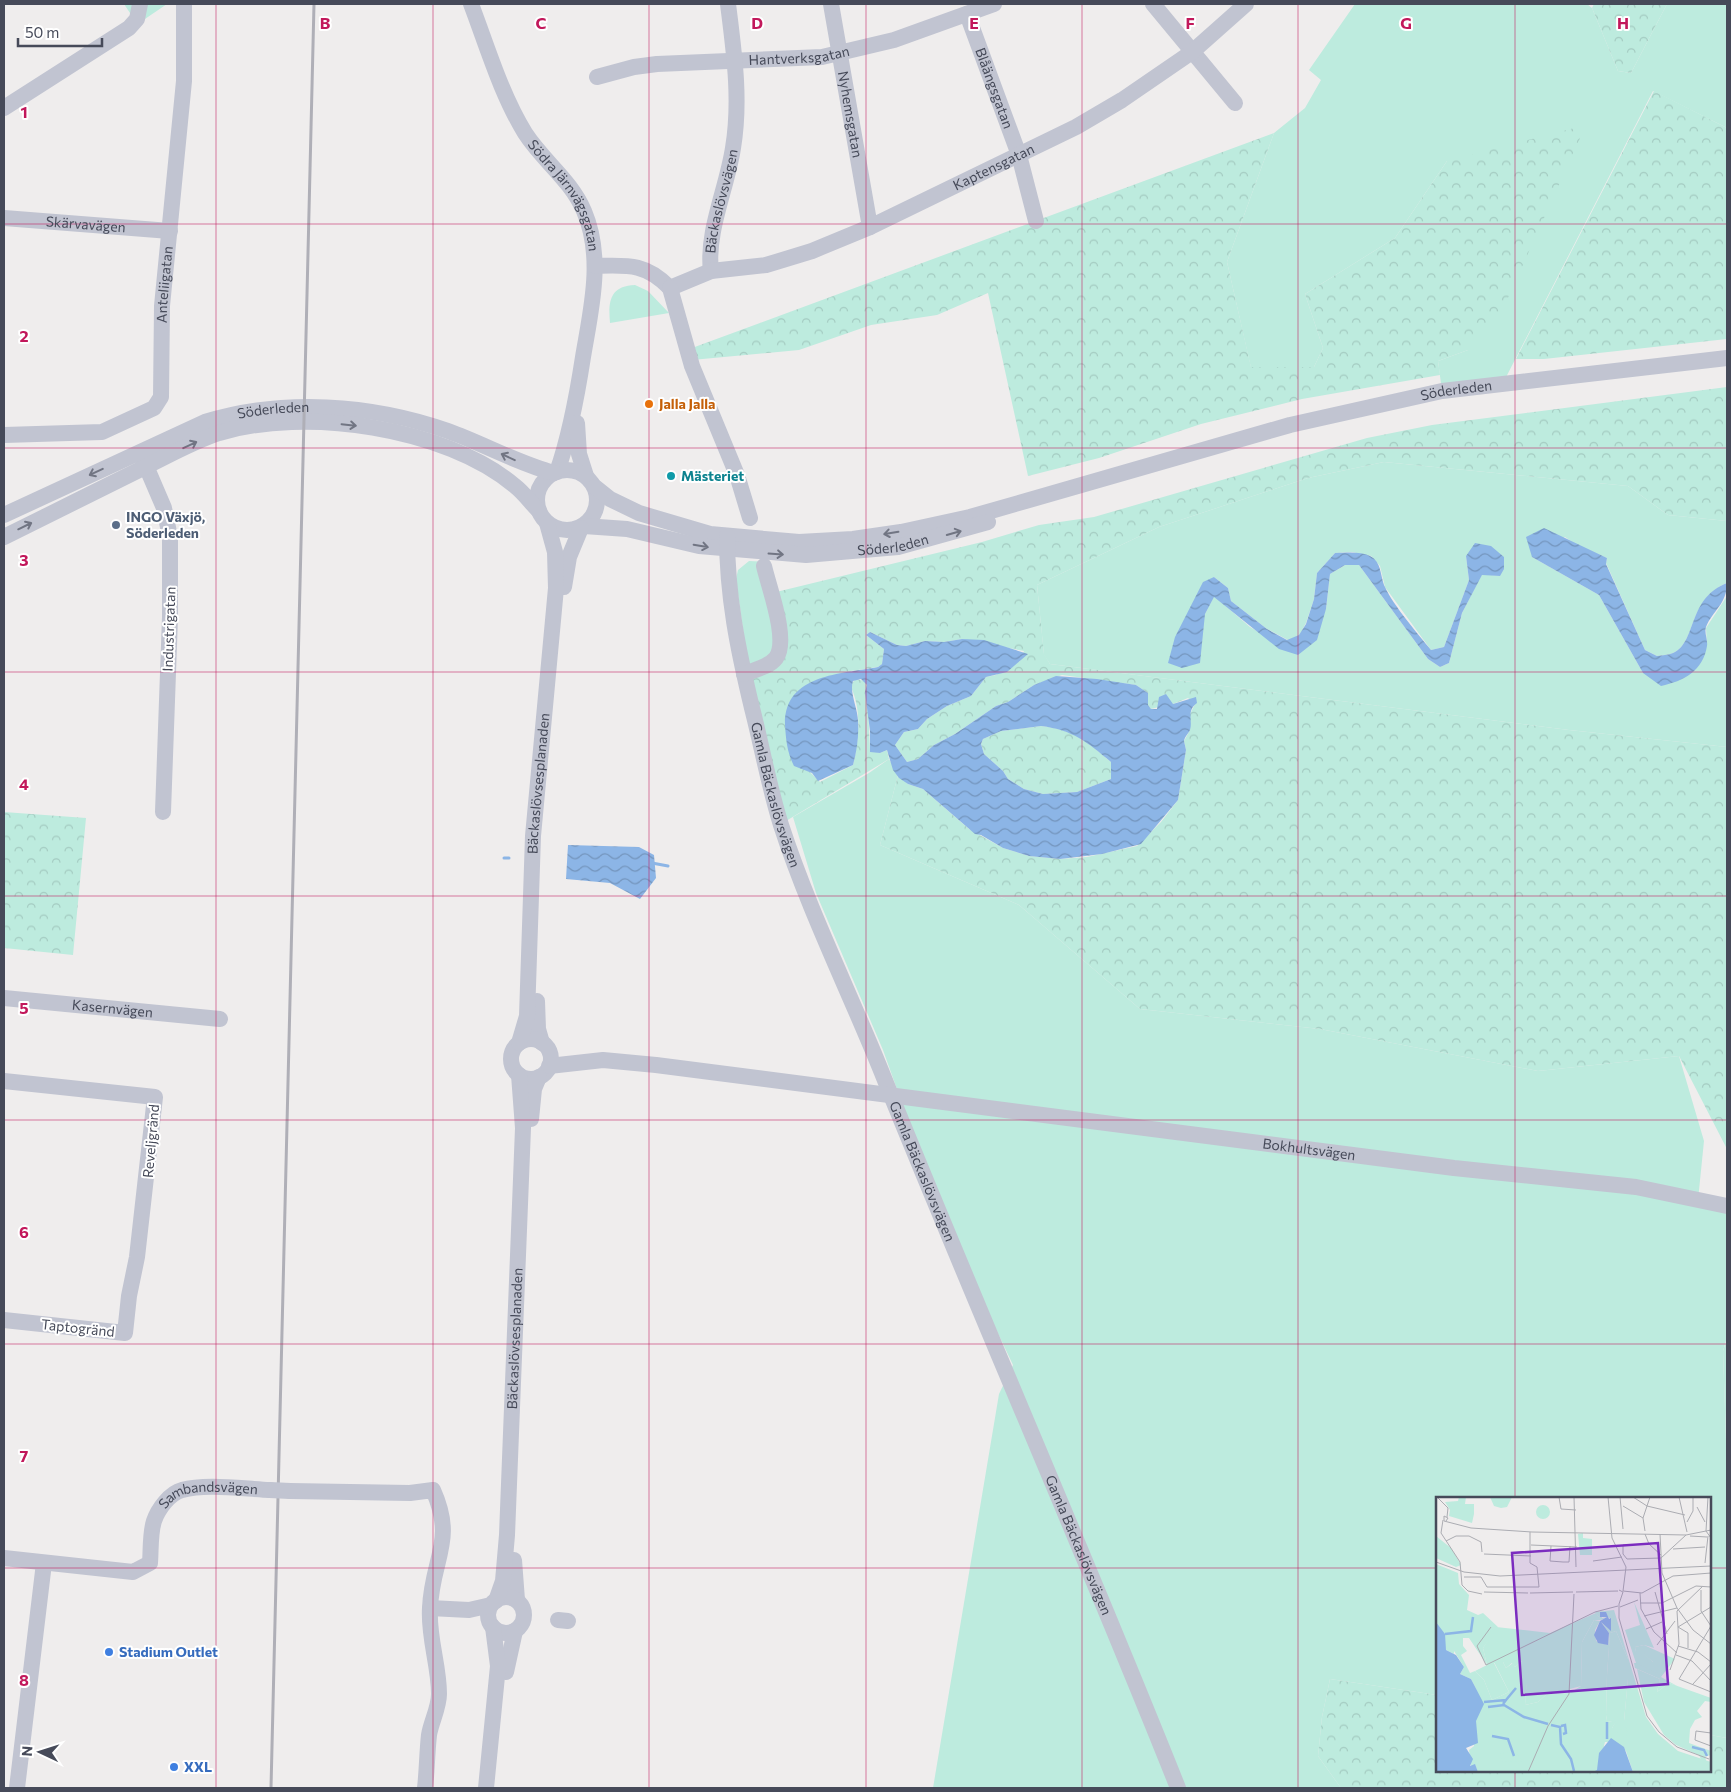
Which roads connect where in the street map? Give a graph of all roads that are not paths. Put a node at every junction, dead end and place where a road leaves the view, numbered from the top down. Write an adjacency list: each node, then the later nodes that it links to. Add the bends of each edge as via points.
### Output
1 (140, 4): 15 (street, via 137,19 129,28)
2 (184, 4): 22 (street, Anteliigatan, via 184,81)
3 (471, 4): 23 (street, Södra Järnvägsgatan, via 520,125 580,201 589,226)
4 (728, 4): 12 (street, Bäckaslövsvägen)
5 (831, 4): 11 (street, Nyhemsgatan)
6 (994, 4): 9 (street, Hantverksgatan)
7 (1152, 4): 10 (street)
8 (1246, 4): 10 (street, Kaptensgatan)
9 (967, 14): 11 (street, Hantverksgatan, via 894,40); 16 (street, Blåängsgatan)
10 (1192, 52): 14 (street); 16 (street, Kaptensgatan, via 1099,114)
11 (839, 54): 12 (street, Hantverksgatan, via 800,60); 21 (street, Nyhemsgatan)
12 (735, 60): 13 (street, Hantverksgatan, via 641,66); 24 (street, Bäckaslövsvägen, via 737,122 727,183 711,236)
13 (597, 77)
14 (1235, 103)
15 (4, 108)
16 (1019, 155): 19 (street, Blåängsgatan); 21 (street, Kaptensgatan)
17 (4, 213): 18 (street)
18 (4, 218): 20 (street); 22 (street, Skärvavägen)
19 (1036, 221)
20 (4, 223)
21 (870, 227): 24 (street, Kaptensgatan, via 791,258 750,268)
22 (170, 230): 28 (street, Anteliigatan, via 162,306 162,388 158,402 145,413 102,432)
23 (595, 266): 25 (street, via 638,267 654,273); 27 (street, Södra Järnvägsgatan)
24 (711, 271): 25 (street, Bäckaslövsvägen)
25 (670, 288): 34 (street, via 692,366 737,475)
26 (1727, 358): 37 (street, Söderleden, via 1442,391 1290,425 970,517 901,532 828,541)
27 (576, 401): 30 (street, Södra Järnvägsgatan); 31 (street, Södra Järnvägsgatan, via 578,443)
28 (4, 435)
29 (143, 459): 30 (street, Söderleden, one-way to 29, via 523,464 432,426 395,416 341,408 236,413 205,422); 32 (street, Söderleden, one-way to 32, via 257,425 333,423 388,430 427,440 474,460 515,486); 33 (street, Söderleden, one-way to 33); 36 (street, Söderleden, one-way to 29); 40 (street, Industrigatan, via 167,520 171,551)
30 (555, 473): 31 (street, Söderleden, via 575,471); 32 (street, via 543,482)
31 (593, 488): 35 (street, via 596,512); 37 (street, Söderleden, via 639,513 710,534)
32 (541, 510): 35 (street, Söderleden, via 560,530); 43 (street, Bäckaslövsesplanaden, via 555,552 556,588 533,836 528,1008)
33 (4, 515)
34 (750, 518)
35 (582, 527): 37 (street, Söderleden, one-way to 37, via 627,529 699,546); 44 (street, Bäckaslövsesplanaden, via 569,557 563,595 544,810 537,980 538,1022)
36 (4, 537)
37 (727, 543): 39 (street, Gamla Bäckaslövsvägen, via 730,602)
38 (764, 566): 39 (street, via 781,647 776,659)
39 (744, 674): 47 (street, Gamla Bäckaslövsvägen, via 781,824 811,905)
40 (163, 812)
41 (4, 998): 42 (street, Kasernvägen)
42 (220, 1019)
43 (519, 1043): 44 (street, via 532,1039); 45 (street, Bäckaslövsesplanaden, via 512,1052 511,1061)
44 (545, 1059): 45 (street, via 529,1079); 47 (street, Bokhultsvägen, via 628,1061); 53 (street, Bäckaslövsesplanaden, via 534,1089 527,1199 514,1553)
45 (519, 1075): 54 (street, Bäckaslövsesplanaden, via 523,1128 507,1535 503,1581)
46 (4, 1081): 49 (street, Reveljgränd, via 155,1097)
47 (890, 1094): 48 (street, Bokhultsvägen, via 1454,1168 1636,1187); 63 (street, Gamla Bäckaslövsvägen)
48 (1727, 1206)
49 (133, 1275): 50 (street, Taptogränd, via 125,1333)
50 (4, 1320)
51 (4, 1558): 52 (street, Sambandsvägen)
52 (44, 1564): 55 (street, Sambandsvägen, bridge, via 133,1572 150,1563 154,1521 174,1493 182,1490 410,1493 433,1490 445,1524); 59 (street)
53 (517, 1600): 54 (street, via 508,1597); 58 (street, Bäckaslövsesplanaden, via 524,1616)
54 (494, 1603): 56 (street); 57 (street, Bäckaslövsesplanaden, via 489,1614)
55 (430, 1608): 56 (street); 60 (street, via 439,1697 430,1734)
56 (469, 1610): 57 (street)
57 (492, 1625): 58 (street, via 505,1633); 61 (street, Bäckaslövsesplanaden, via 498,1666)
58 (515, 1631): 62 (street, Bäckaslövsesplanaden, via 506,1668)
59 (17, 1788)
60 (425, 1788)
61 (486, 1788)
62 (495, 1788)
63 (1178, 1788)

